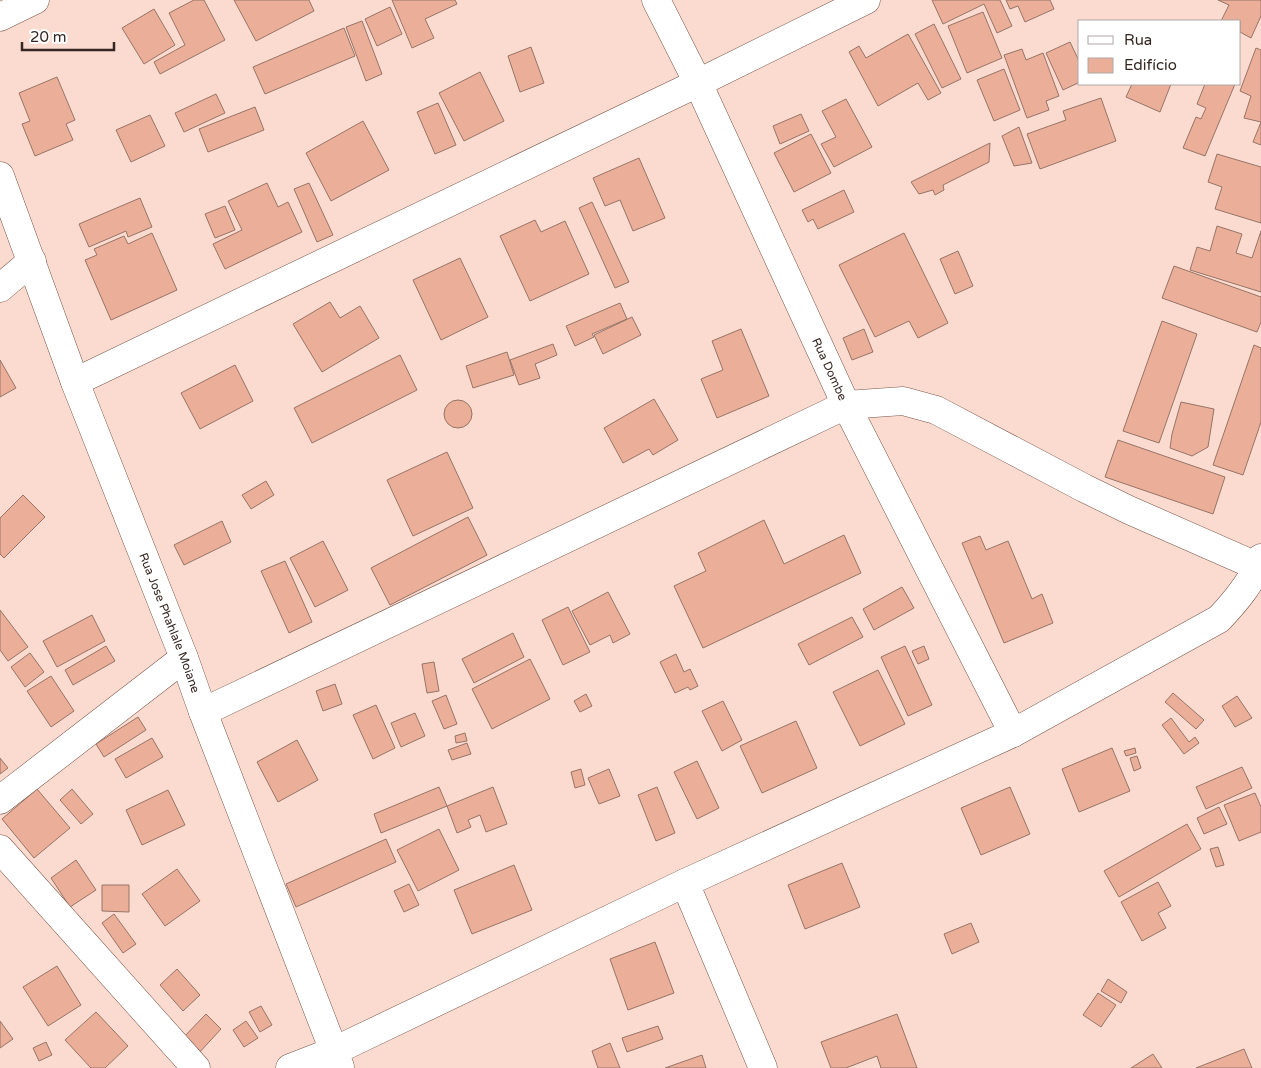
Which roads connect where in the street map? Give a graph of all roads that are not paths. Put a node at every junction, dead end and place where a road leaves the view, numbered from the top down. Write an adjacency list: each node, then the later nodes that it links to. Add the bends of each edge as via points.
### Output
1 (35, 0): 4 (street)
2 (656, 0): 5 (street, Rua Dombe)
3 (866, 0): 5 (street)
4 (0, 17)
5 (698, 84): 9 (street); 10 (street, Rua Dombe)
6 (0, 176): 7 (street, Rua Jose Phahlale Moiane)
7 (32, 261): 8 (street); 9 (street, Rua Jose Phahlale Moiane)
8 (0, 288)
9 (75, 382): 12 (street, Rua Jose Phahlale Moiane)
10 (846, 405): 11 (street, via 903,400 936,410 1129,510); 13 (street); 14 (street, Rua Dombe)
11 (1260, 564): 14 (street, via 1237,600 1219,619)
12 (184, 658): 13 (street, Rua Jose Phahlale Moiane); 15 (street)
13 (203, 712): 18 (street, Rua Jose Phahlale Moiane)
14 (1013, 733): 17 (street)
15 (0, 800)
16 (0, 849): 19 (street)
17 (686, 884): 18 (street); 21 (street)
18 (337, 1059): 20 (street)
19 (196, 1068)
20 (290, 1068)
21 (763, 1068)

